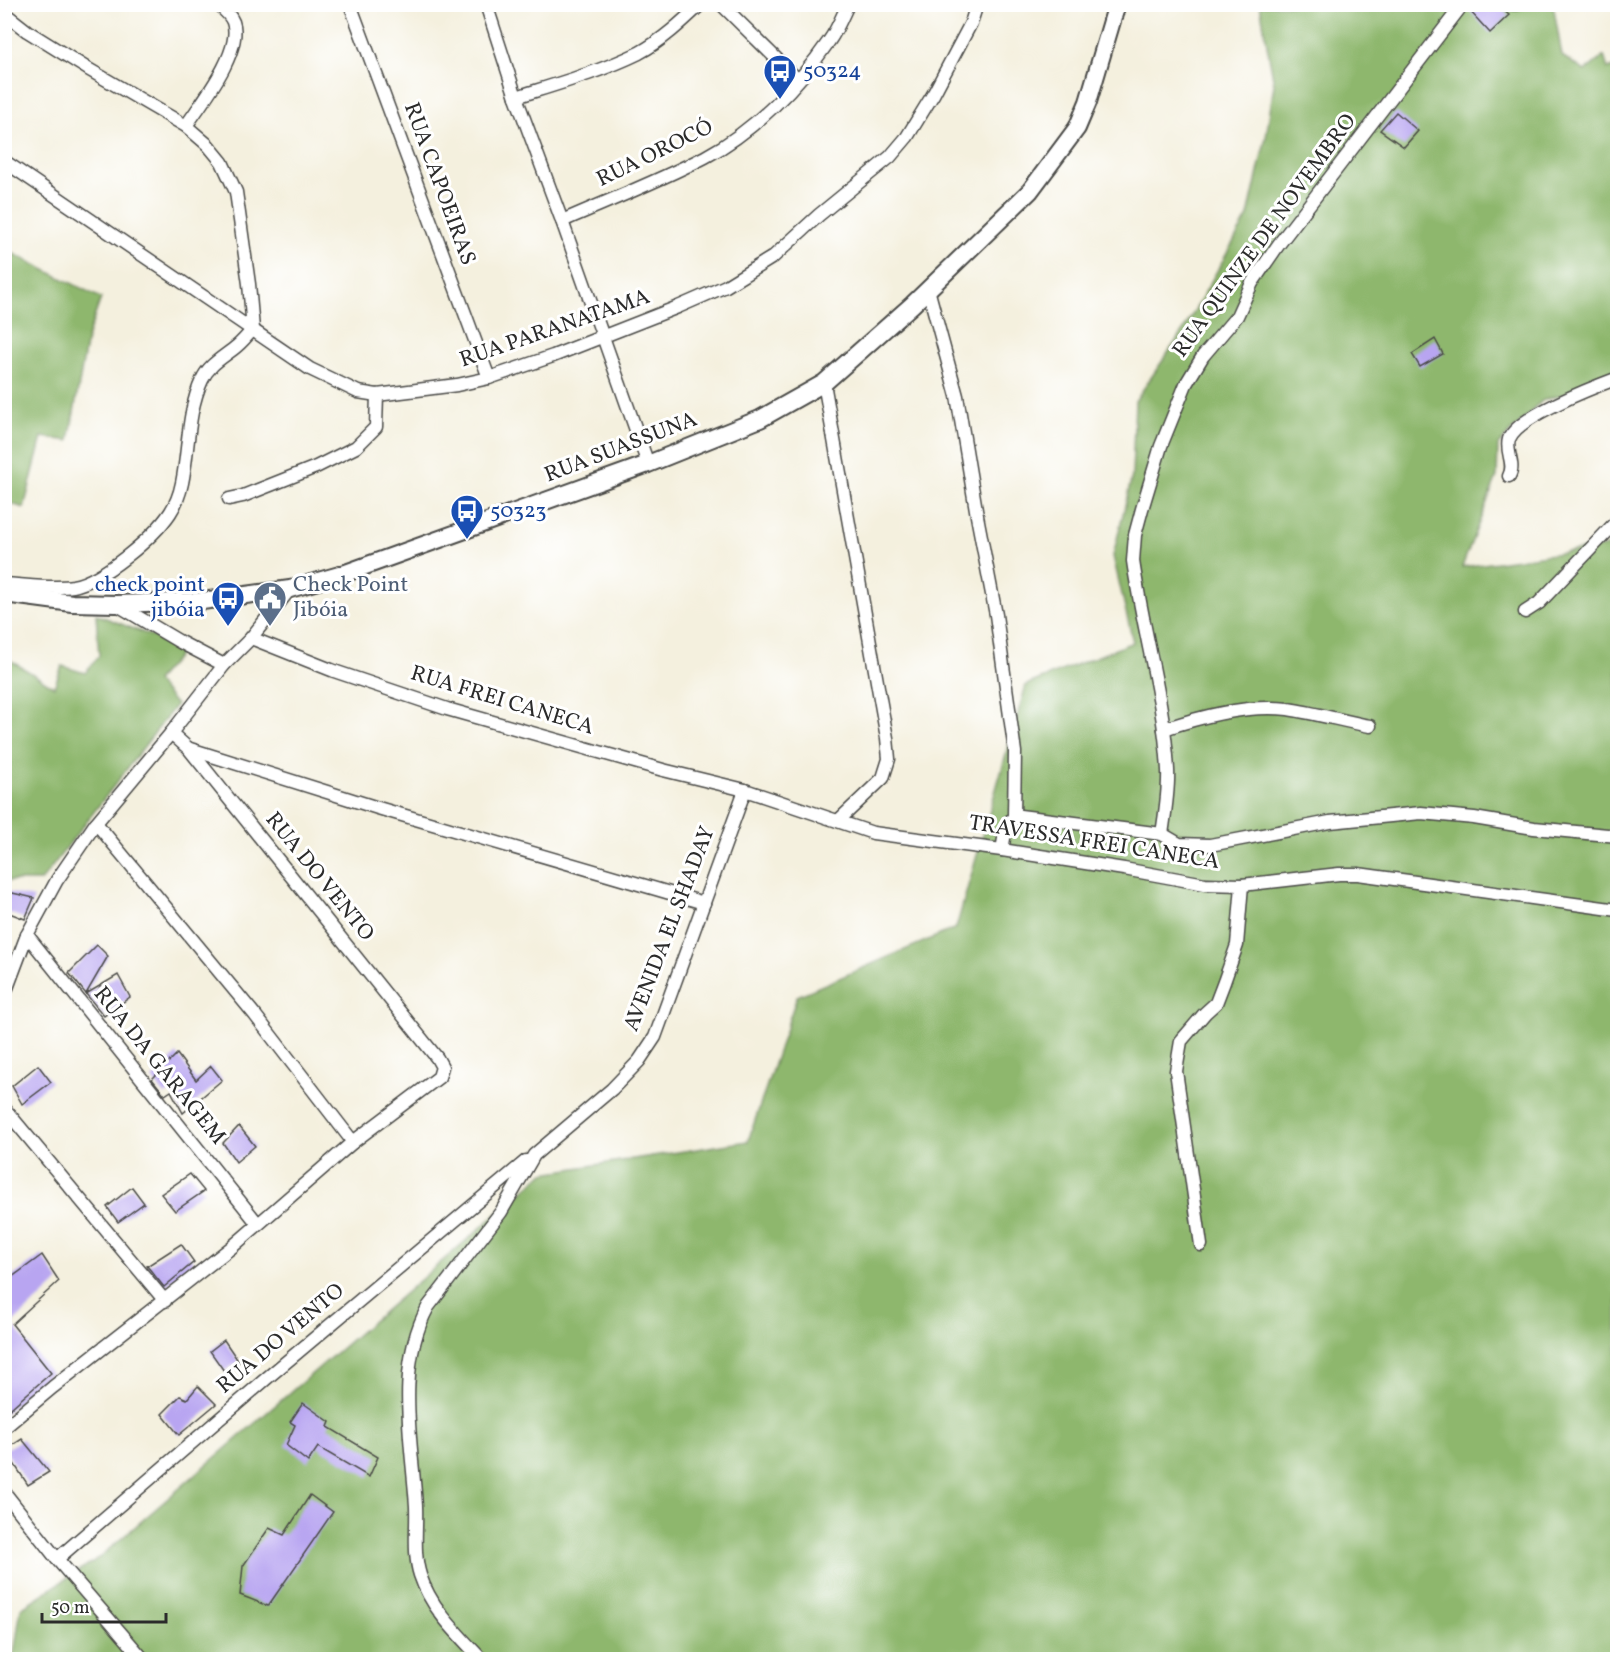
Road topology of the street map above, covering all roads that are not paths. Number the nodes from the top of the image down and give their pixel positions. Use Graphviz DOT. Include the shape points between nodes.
graph roads {
  1 [pos="217,4"];
  2 [pos="350,4"];
  3 [pos="486,4"];
  4 [pos="701,4"];
  5 [pos="721,4"];
  6 [pos="848,4"];
  7 [pos="977,4"];
  8 [pos="1117,4"];
  9 [pos="1463,4"];
  10 [pos="1512,4"];
  11 [pos="1518,4"];
  12 [pos="4,13"];
  13 [pos="798,80"];
  14 [pos="516,98"];
  15 [pos="186,126"];
  16 [pos="4,161"];
  17 [pos="562,221"];
  18 [pos="928,289"];
  19 [pos="253,329"];
  20 [pos="602,336"];
  21 [pos="489,378"];
  22 [pos="1617,378"];
  23 [pos="824,383"];
  24 [pos="377,395"];
  25 [pos="648,464"];
  26 [pos="1509,476"];
  27 [pos="229,499"];
  28 [pos="1617,520"];
  29 [pos="4,584"];
  30 [pos="290,589"];
  31 [pos="4,594"];
  32 [pos="116,604"];
  33 [pos="1525,612"];
  34 [pos="251,638"];
  35 [pos="224,665"];
  36 [pos="1370,726"];
  37 [pos="1164,729"];
  38 [pos="171,733"];
  39 [pos="189,749"];
  40 [pos="745,790"];
  41 [pos="1014,816"];
  42 [pos="839,820"];
  43 [pos="96,823"];
  44 [pos="1162,834"];
  45 [pos="1617,836"];
  46 [pos="1002,850"];
  47 [pos="1242,885"];
  48 [pos="704,903"];
  49 [pos="1617,910"];
  50 [pos="27,934"];
  51 [pos="4,996"];
  52 [pos="4,1108"];
  53 [pos="353,1142"];
  54 [pos="534,1155"];
  55 [pos="258,1224"];
  56 [pos="1201,1245"];
  57 [pos="165,1301"];
  58 [pos="4,1428"];
  59 [pos="4,1492"];
  60 [pos="57,1559"];
  61 [pos="144,1659"];
  62 [pos="482,1659"];
  1 -- 15 [label="street" via="233,22 232,50"];
  2 -- 21 [label="street, RUA CAPOEIRAS"];
  3 -- 14 [label="street"];
  4 -- 14 [label="street" via="672,32 639,52"];
  5 -- 13 [label="street"];
  6 -- 13 [label="street, RUA OROCÓ" via="830,40"];
  7 -- 20 [label="street, RUA PARANATAMA" via="934,93 890,158 755,270 678,308"];
  8 -- 18 [label="street, RUA SUASSUNA" via="1077,128 1030,191"];
  9 -- 37 [label="street, RUA QUINZE DE NOVEMBRO" via="1279,244 1252,283 1237,315 1186,384 1142,509 1133,561"];
  10 -- 11 [label="street"];
  12 -- 15 [label="street" via="27,31"];
  13 -- 17 [label="street, RUA OROCÓ" via="761,117 707,156"];
  14 -- 17 [label="street"];
  15 -- 19 [label="street" via="222,162 236,192"];
  16 -- 19 [label="street, RUA PARANATAMA"];
  17 -- 20 [label="street"];
  18 -- 23 [label="street, RUA SUASSUNA"];
  18 -- 41 [label="street" via="957,396 996,615 1015,752"];
  19 -- 24 [label="street, RUA PARANATAMA" via="310,369 358,392"];
  19 -- 29 [label="street" via="218,359 202,380 192,414 179,494 171,512 155,530 93,579 73,586"];
  20 -- 21 [label="street, RUA PARANATAMA"];
  20 -- 25 [label="street"];
  21 -- 24 [label="street, RUA PARANATAMA"];
  22 -- 26 [label="street" via="1577,394 1516,430 1509,440"];
  23 -- 25 [label="street, RUA SUASSUNA" via="760,419"];
  23 -- 42 [label="street" via="889,759 883,778"];
  24 -- 27 [label="street" via="376,427 356,447 316,467"];
  25 -- 30 [label="street, RUA SUASSUNA" via="343,574"];
  28 -- 33 [label="street" via="1539,603"];
  30 -- 32 [label="street, RUA SUASSUNA" via="202,601"];
  30 -- 34 [label="street"];
  31 -- 32 [label="street, RUA SUASSUNA"];
  32 -- 35 [label="street"];
  34 -- 35 [label="street"];
  34 -- 40 [label="street, RUA FREI CANECA" via="447,709"];
  35 -- 38 [label="street"];
  36 -- 37 [label="street" via="1288,709 1257,708 1190,720"];
  37 -- 44 [label="street, RUA QUINZE DE NOVEMBRO" via="1168,772"];
  38 -- 39 [label="street, RUA DO VENTO"];
  38 -- 43 [label="street"];
  39 -- 48 [label="street"];
  39 -- 53 [label="street, RUA DO VENTO" via="442,1067 439,1077"];
  40 -- 42 [label="street, TRAVESSA FREI CANECA"];
  40 -- 48 [label="street, AVENIDA EL SHADAY"];
  41 -- 44 [label="street"];
  41 -- 46 [label="street"];
  42 -- 46 [label="street, TRAVESSA FREI CANECA" via="873,832"];
  43 -- 50 [label="street" via="57,880"];
  43 -- 53 [label="street" via="255,1015"];
  44 -- 45 [label="street" via="1179,844 1210,846 1330,822 1420,813"];
  46 -- 47 [label="street, TRAVESSA FREI CANECA" via="1205,884"];
  47 -- 49 [label="street, TRAVESSA FREI CANECA" via="1358,874"];
  47 -- 56 [label="street" via="1237,945 1224,982 1216,1003 1181,1041 1176,1071"];
  48 -- 54 [label="street, AVENIDA EL SHADAY" via="655,1037 639,1061"];
  50 -- 51 [label="street"];
  50 -- 55 [label="street, RUA DA GARAGEM"];
  52 -- 57 [label="street"];
  53 -- 55 [label="street"];
  54 -- 60 [label="street, RUA DO VENTO"];
  54 -- 62 [label="street, AVENIDA EL SHADAY" via="501,1212 428,1307 419,1324 409,1387 408,1424 420,1575 442,1616"];
  55 -- 57 [label="street"];
  57 -- 58 [label="street"];
  59 -- 60 [label="street"];
  60 -- 61 [label="street"];
}
